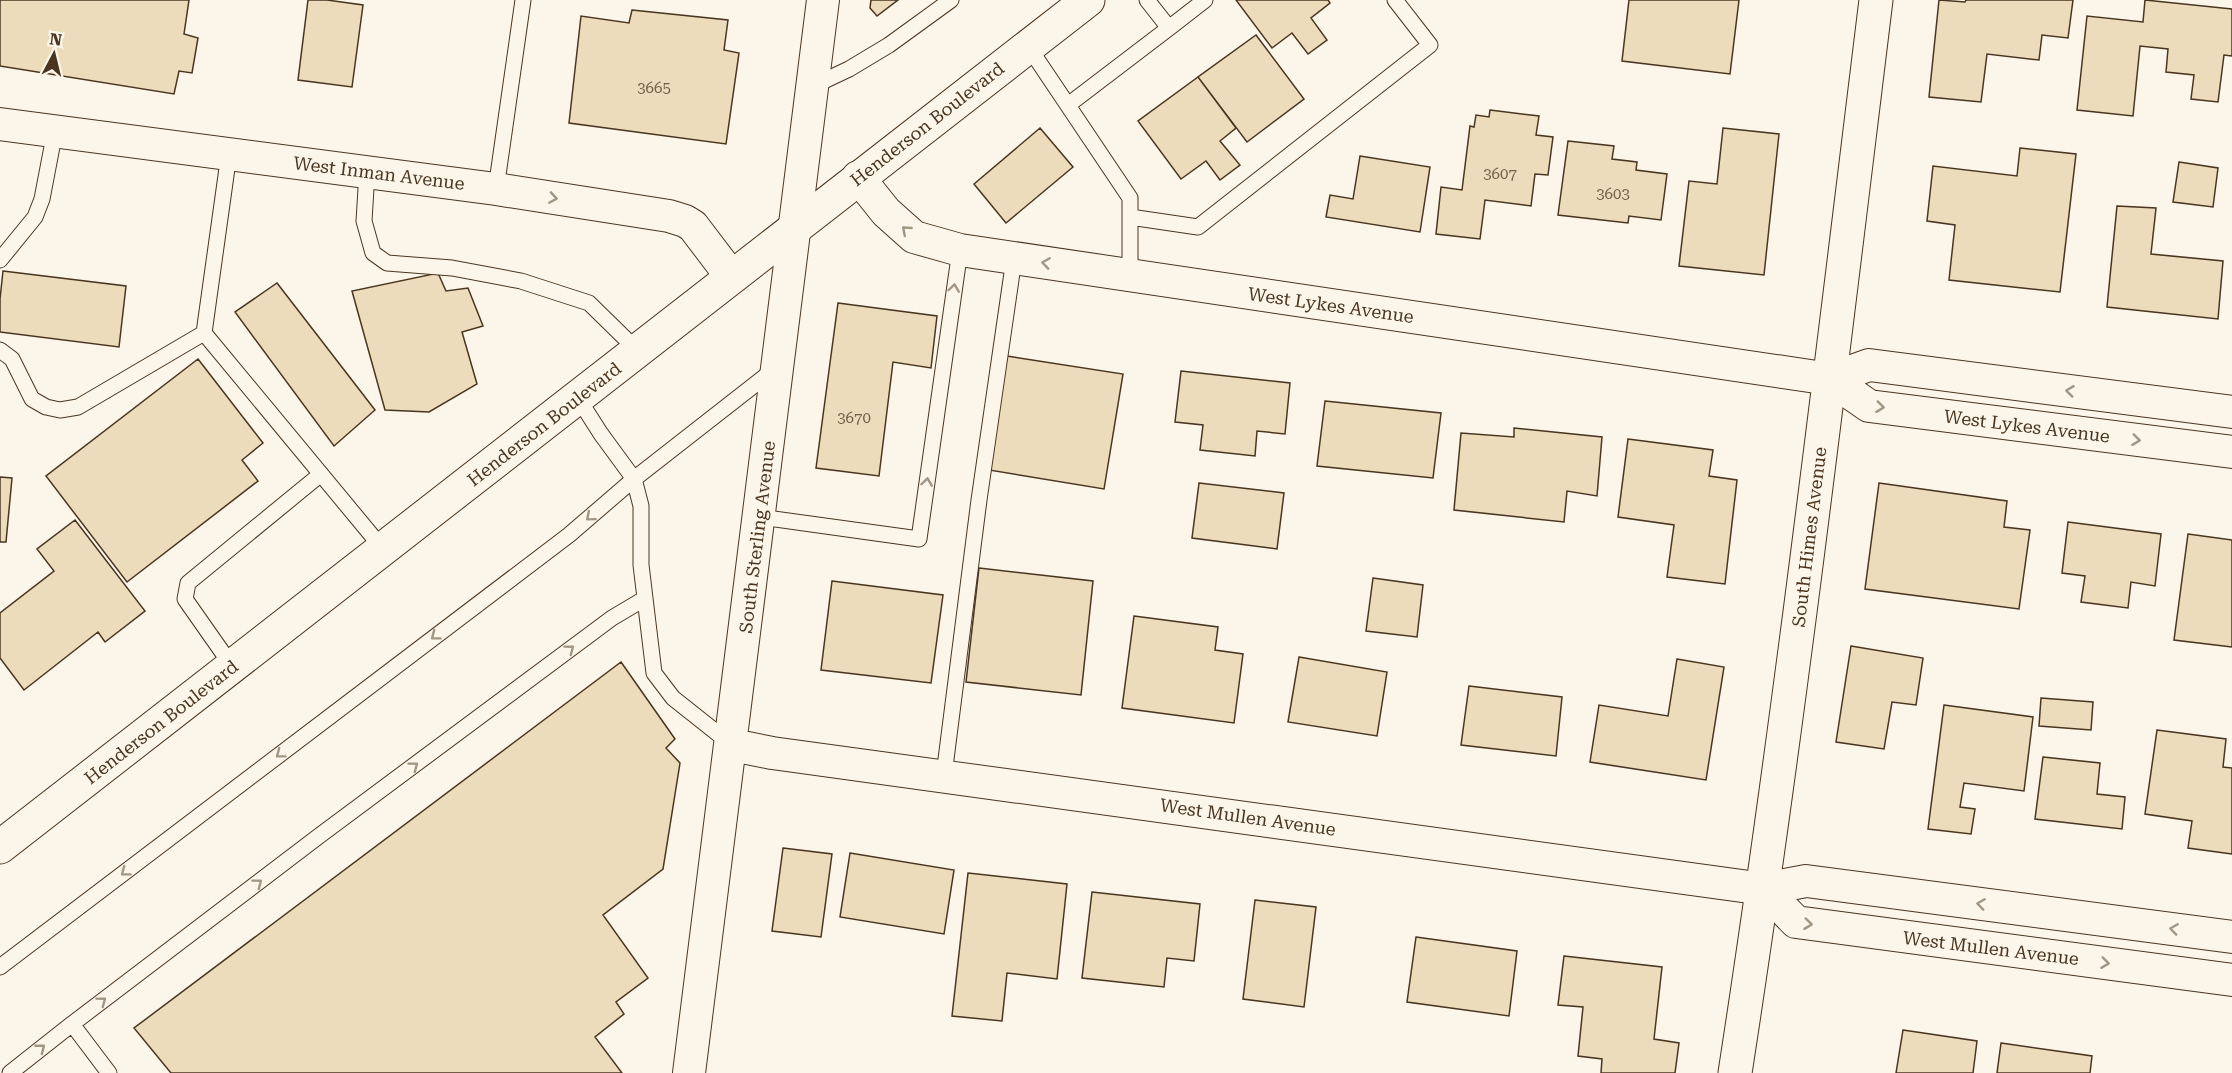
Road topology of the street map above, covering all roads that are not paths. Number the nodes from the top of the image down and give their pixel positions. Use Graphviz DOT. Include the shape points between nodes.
graph roads {
  1 [pos="523,0"];
  2 [pos="823,0"];
  3 [pos="951,0"];
  4 [pos="1147,0"];
  5 [pos="1205,0"];
  6 [pos="1395,0"];
  7 [pos="1876,0"];
  8 [pos="1076,4"];
  9 [pos="1169,28"];
  10 [pos="1029,46"];
  11 [pos="813,86"];
  12 [pos="1068,105"];
  13 [pos="0,124"];
  14 [pos="55,131"];
  15 [pos="229,154"];
  16 [pos="367,172"];
  17 [pos="858,177"];
  18 [pos="496,189"];
  19 [pos="1130,217"];
  20 [pos="795,227"];
  21 [pos="960,250"];
  22 [pos="1014,259"];
  23 [pos="0,260"];
  24 [pos="1117,273"];
  25 [pos="731,276"];
  26 [pos="204,333"];
  27 [pos="0,350"];
  28 [pos="638,351"];
  29 [pos="778,366"];
  30 [pos="1830,379"];
  31 [pos="578,398"];
  32 [pos="2232,412"];
  33 [pos="2232,452"];
  34 [pos="321,474"];
  35 [pos="634,479"];
  36 [pos="760,517"];
  37 [pos="383,549"];
  38 [pos="644,599"];
  39 [pos="232,666"];
  40 [pos="732,745"];
  41 [pos="944,775"];
  42 [pos="0,847"];
  43 [pos="1764,889"];
  44 [pos="2232,937"];
  45 [pos="0,966"];
  46 [pos="2232,980"];
  47 [pos="72,1024"];
  48 [pos="10,1073"];
  49 [pos="109,1073"];
  50 [pos="689,1073"];
  51 [pos="1735,1073"];
  1 -- 18 [label="lane"];
  2 -- 11 [label="street, South Sterling Avenue"];
  3 -- 11 [label="lane" via="889,45"];
  4 -- 9 [label="lane"];
  5 -- 9 [label="lane"];
  6 -- 19 [label="lane" via="1430,45 1198,227"];
  7 -- 30 [label="main road, South Himes Avenue"];
  8 -- 10 [label="main road, Henderson Boulevard"];
  9 -- 12 [label="lane"];
  10 -- 12 [label="lane"];
  10 -- 17 [label="main road, Henderson Boulevard"];
  11 -- 20 [label="street, South Sterling Avenue"];
  12 -- 19 [label="lane" via="1130,198"];
  13 -- 14 [label="street, West Inman Avenue"];
  14 -- 15 [label="street, West Inman Avenue"];
  14 -- 23 [label="lane" via="35,217"];
  15 -- 16 [label="street, West Inman Avenue"];
  15 -- 26 [label="lane"];
  16 -- 18 [label="street, West Inman Avenue"];
  16 -- 28 [label="lane" via="364,220 373,253 387,263 452,268 521,281 589,303"];
  17 -- 20 [label="main road, Henderson Boulevard"];
  21 -- 17 [label="street, West Lykes Avenue, one-way" via="914,237 886,212"];
  18 -- 25 [label="street, West Inman Avenue, one-way" via="685,221"];
  19 -- 24 [label="lane"];
  20 -- 25 [label="main road, Henderson Boulevard"];
  20 -- 29 [label="street, South Sterling Avenue"];
  21 -- 22 [label="street, West Lykes Avenue"];
  36 -- 21 [label="lane, one-way" via="919,539"];
  24 -- 22 [label="street, West Lykes Avenue, one-way"];
  22 -- 41 [label="lane"];
  24 -- 30 [label="street, West Lykes Avenue"];
  25 -- 28 [label="main road, Henderson Boulevard"];
  26 -- 27 [label="lane" via="78,407 60,410 32,399 12,359"];
  26 -- 34 [label="lane"];
  28 -- 31 [label="main road, Henderson Boulevard"];
  29 -- 35 [label="lane"];
  29 -- 36 [label="street, South Sterling Avenue"];
  32 -- 30 [label="street, West Lykes Avenue, one-way" via="1869,365"];
  30 -- 33 [label="street, West Lykes Avenue, one-way" via="1869,406"];
  30 -- 43 [label="main road, South Himes Avenue"];
  31 -- 35 [label="lane"];
  31 -- 37 [label="main road, Henderson Boulevard"];
  34 -- 37 [label="lane"];
  34 -- 39 [label="lane" via="188,583 185,598"];
  35 -- 38 [label="lane" via="641,506"];
  35 -- 45 [label="lane, one-way" via="569,535"];
  36 -- 40 [label="street, South Sterling Avenue"];
  37 -- 39 [label="main road, Henderson Boulevard"];
  38 -- 40 [label="lane" via="654,673 673,698"];
  47 -- 38 [label="lane, one-way" via="612,618"];
  39 -- 42 [label="main road, Henderson Boulevard"];
  40 -- 41 [label="street, West Mullen Avenue"];
  40 -- 50 [label="street, South Sterling Avenue"];
  41 -- 43 [label="street, West Mullen Avenue"];
  44 -- 43 [label="street, West Mullen Avenue, one-way" via="1806,881"];
  43 -- 46 [label="street, West Mullen Avenue, one-way" via="1796,922"];
  43 -- 51 [label="main road, South Himes Avenue"];
  48 -- 47 [label="lane, one-way"];
  47 -- 49 [label="lane"];
}
